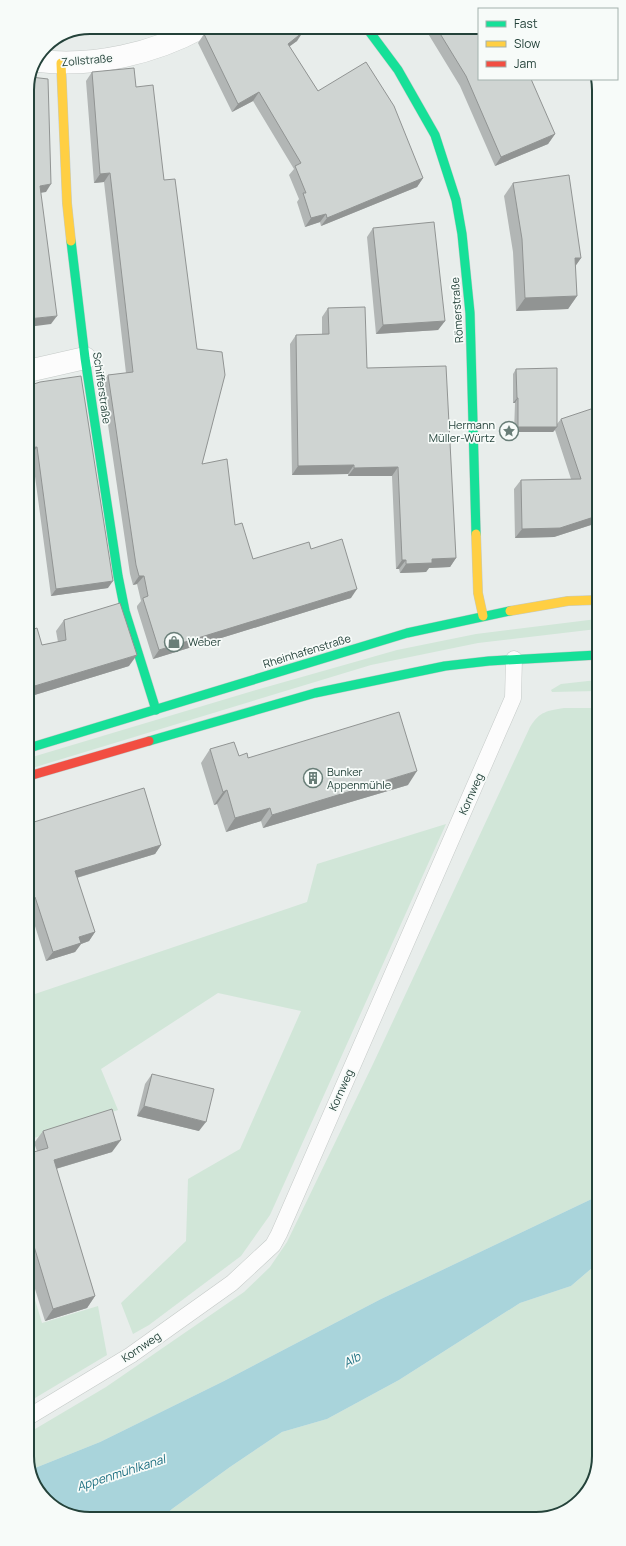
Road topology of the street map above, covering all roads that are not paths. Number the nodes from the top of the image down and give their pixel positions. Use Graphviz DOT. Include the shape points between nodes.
graph roads {
  1 [pos="186,34"];
  2 [pos="371,34"];
  3 [pos="42,61"];
  4 [pos="61,63"];
  5 [pos="85,358"];
  6 [pos="34,370"];
  7 [pos="592,600"];
  8 [pos="483,616"];
  9 [pos="592,655"];
  10 [pos="514,659"];
  11 [pos="156,710"];
  12 [pos="34,747"];
  13 [pos="34,775"];
  14 [pos="34,1414"];
  1 -- 4 [label="street, Zollstraße" via="158,46 112,59"];
  2 -- 8 [label="street, Römerstraße" via="398,70 435,135 456,200 470,313 478,593"];
  3 -- 4 [label="street, Zollstraße"];
  4 -- 5 [label="street, Schifferstraße" via="67,203"];
  5 -- 6 [label="street"];
  5 -- 11 [label="street, Schifferstraße" via="119,583 125,611"];
  7 -- 8 [label="street, Rheinhafenstraße" via="568,601"];
  8 -- 11 [label="street, Rheinhafenstraße" via="407,633"];
  9 -- 10 [label="street"];
  10 -- 13 [label="street" via="445,666 315,693"];
  10 -- 14 [label="lane, Kornweg" via="513,698 273,1245 214,1297 131,1355"];
  11 -- 12 [label="street, Rheinhafenstraße"];
}
